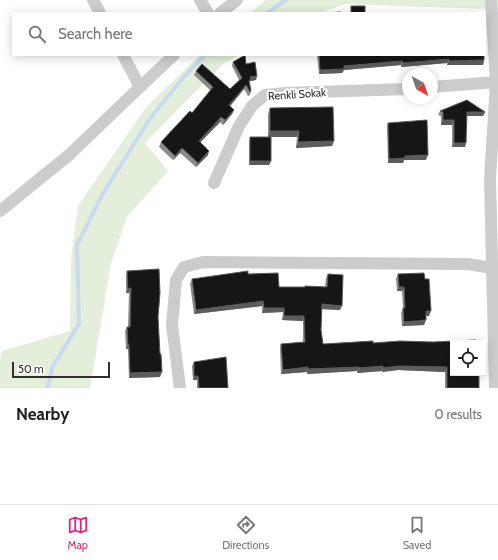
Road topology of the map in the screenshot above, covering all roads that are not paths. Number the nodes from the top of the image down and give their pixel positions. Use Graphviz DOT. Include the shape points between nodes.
graph roads {
  1 [pos="93,0"];
  2 [pos="200,0"];
  3 [pos="237,0"];
  4 [pos="491,0"];
  5 [pos="99,12"];
  6 [pos="207,12"];
  7 [pos="221,12"];
  8 [pos="123,56"];
  9 [pos="173,56"];
  10 [pos="496,82"];
  11 [pos="140,87"];
  12 [pos="438,87"];
  13 [pos="402,89"];
  14 [pos="494,179"];
  15 [pos="214,183"];
  16 [pos="0,211"];
  17 [pos="492,268"];
  18 [pos="180,388"];
  19 [pos="495,388"];
  1 -- 5 [label="street"];
  2 -- 6 [label="street"];
  3 -- 7 [label="street"];
  4 -- 10 [label="street"];
  8 -- 11 [label="street"];
  9 -- 11 [label="street"];
  10 -- 12 [label="street"];
  10 -- 14 [label="street"];
  11 -- 16 [label="street" via="69,155"];
  13 -- 15 [label="street, Renkli Sokak" via="265,95 252,106 240,126"];
  14 -- 17 [label="street"];
  17 -- 18 [label="street" via="468,264 203,262 184,267 176,280 172,325"];
  17 -- 19 [label="street"];
}
